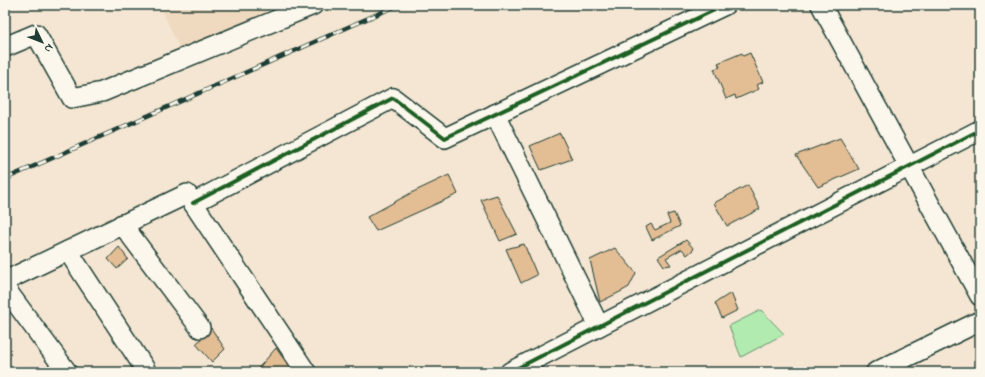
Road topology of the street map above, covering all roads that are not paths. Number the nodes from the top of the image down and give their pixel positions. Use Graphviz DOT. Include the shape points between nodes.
graph roads {
  1 [pos="312,5"];
  2 [pos="725,5"];
  3 [pos="821,5"];
  4 [pos="5,47"];
  5 [pos="495,114"];
  6 [pos="980,130"];
  7 [pos="909,166"];
  8 [pos="193,203"];
  9 [pos="122,224"];
  10 [pos="68,251"];
  11 [pos="5,267"];
  12 [pos="32,268"];
  13 [pos="5,281"];
  14 [pos="5,288"];
  15 [pos="980,296"];
  16 [pos="980,321"];
  17 [pos="599,326"];
  18 [pos="200,328"];
  19 [pos="67,372"];
  20 [pos="144,372"];
  21 [pos="306,372"];
  22 [pos="510,372"];
  23 [pos="876,372"];
  1 -- 4 [label="street" via="102,92 72,98 36,34"];
  2 -- 5 [label="street"];
  3 -- 7 [label="street"];
  5 -- 8 [label="street" via="445,138 393,98"];
  5 -- 17 [label="street"];
  6 -- 7 [label="street"];
  7 -- 15 [label="street"];
  7 -- 17 [label="street"];
  8 -- 9 [label="street" via="187,194"];
  8 -- 21 [label="street"];
  9 -- 10 [label="street"];
  9 -- 18 [label="street"];
  10 -- 12 [label="street"];
  10 -- 20 [label="street" via="145,369"];
  11 -- 12 [label="street"];
  12 -- 13 [label="street"];
  14 -- 19 [label="street"];
  16 -- 23 [label="street"];
  17 -- 22 [label="street"];
}
